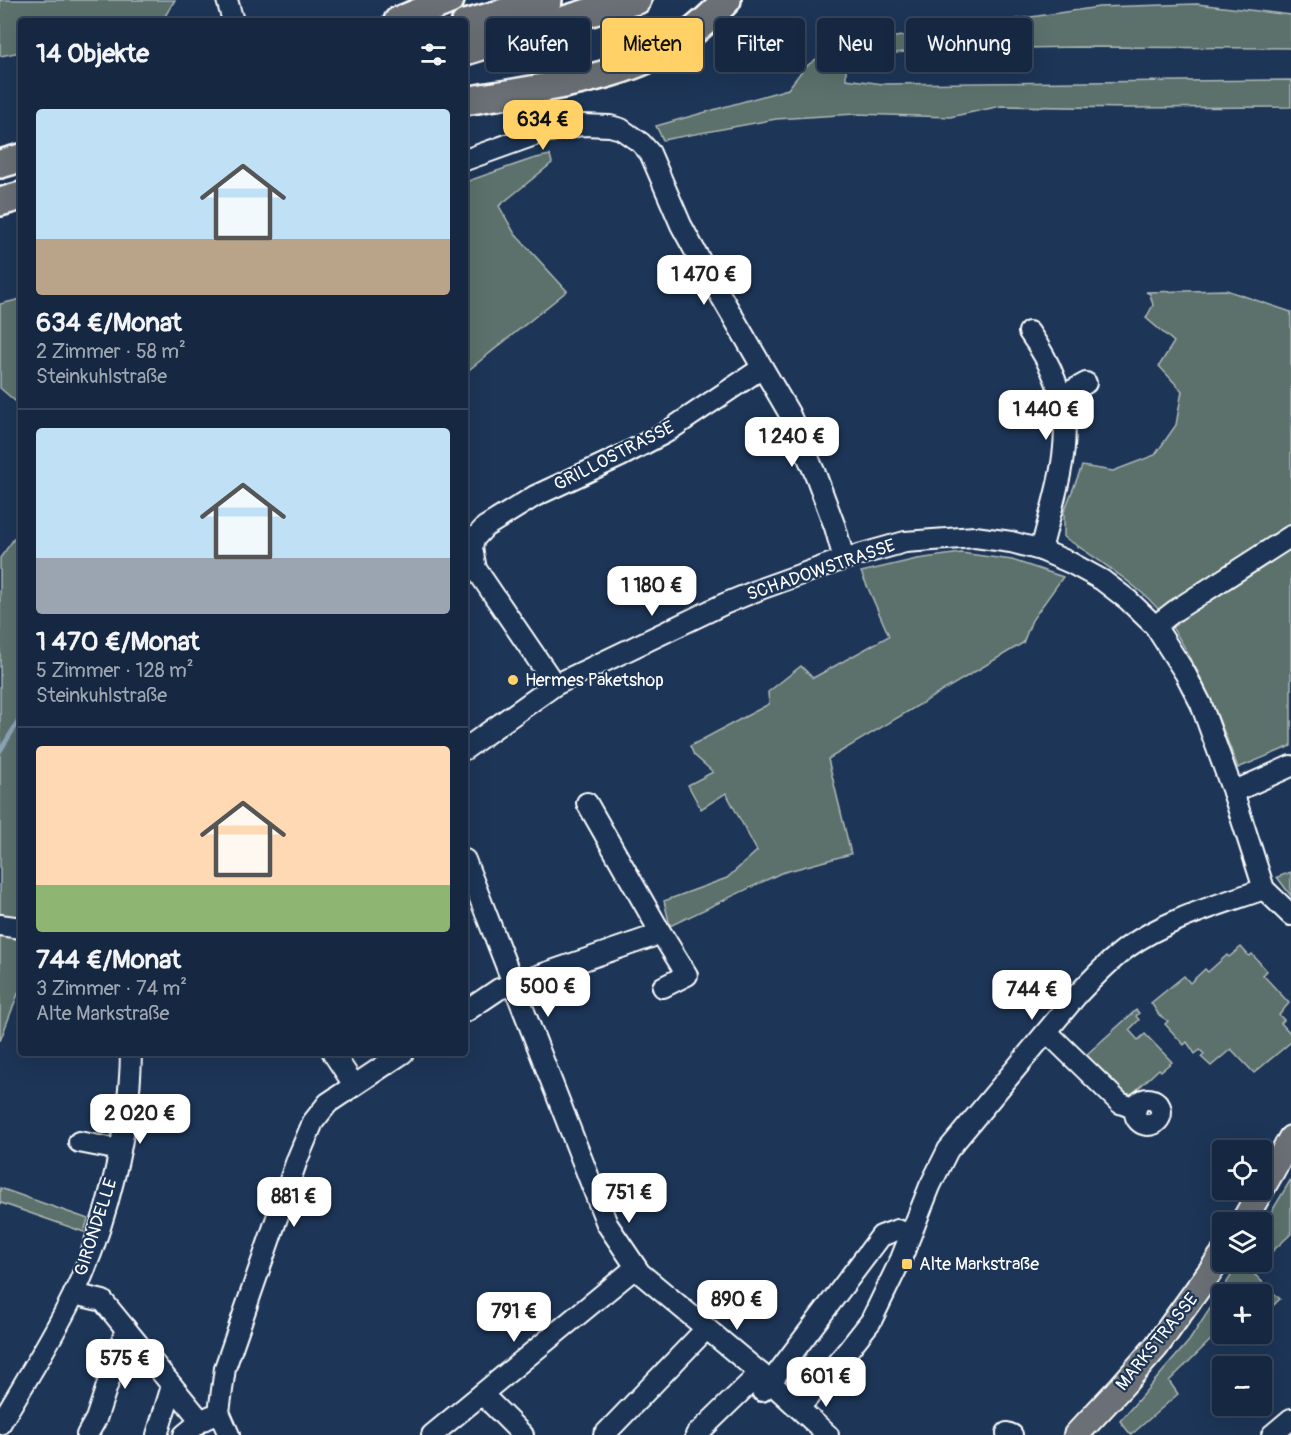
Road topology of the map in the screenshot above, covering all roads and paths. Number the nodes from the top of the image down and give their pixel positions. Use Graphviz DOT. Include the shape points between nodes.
graph roads {
  1 [pos="227,0"];
  2 [pos="450,0"];
  3 [pos="548,0"];
  4 [pos="637,0"];
  5 [pos="728,0"];
  6 [pos="232,18"];
  7 [pos="405,18"];
  8 [pos="468,23"];
  9 [pos="468,50"];
  10 [pos="468,100"];
  11 [pos="18,147"];
  12 [pos="0,153"];
  13 [pos="18,159"];
  14 [pos="468,159"];
  15 [pos="0,164"];
  16 [pos="18,197"];
  17 [pos="0,202"];
  18 [pos="18,211"];
  19 [pos="0,216"];
  20 [pos="1029,332"];
  21 [pos="762,368"];
  22 [pos="1086,382"];
  23 [pos="1062,396"];
  24 [pos="1291,536"];
  25 [pos="468,549"];
  26 [pos="1041,550"];
  27 [pos="844,559"];
  28 [pos="1155,626"];
  29 [pos="555,685"];
  30 [pos="468,747"];
  31 [pos="1291,766"];
  32 [pos="1233,792"];
  33 [pos="587,803"];
  34 [pos="468,869"];
  35 [pos="1264,889"];
  36 [pos="1291,915"];
  37 [pos="0,925"];
  38 [pos="18,928"];
  39 [pos="658,928"];
  40 [pos="514,984"];
  41 [pos="663,987"];
  42 [pos="468,1010"];
  43 [pos="1047,1032"];
  44 [pos="131,1056"];
  45 [pos="335,1056"];
  46 [pos="398,1056"];
  47 [pos="354,1085"];
  48 [pos="1136,1109"];
  49 [pos="1289,1140"];
  50 [pos="79,1142"];
  51 [pos="120,1150"];
  52 [pos="1249,1212"];
  53 [pos="910,1234"];
  54 [pos="635,1268"];
  55 [pos="1212,1269"];
  56 [pos="74,1294"];
  57 [pos="126,1329"];
  58 [pos="706,1329"];
  59 [pos="764,1382"];
  60 [pos="172,1386"];
  61 [pos="482,1394"];
  62 [pos="798,1408"];
  63 [pos="219,1412"];
  64 [pos="1291,1419"];
  65 [pos="201,1421"];
  66 [pos="0,1424"];
  67 [pos="1076,1431"];
  68 [pos="87,1435"];
  69 [pos="157,1435"];
  70 [pos="184,1435"];
  71 [pos="229,1435"];
  72 [pos="432,1435"];
  73 [pos="523,1435"];
  74 [pos="604,1435"];
  75 [pos="696,1435"];
  76 [pos="828,1435"];
  77 [pos="1272,1435"];
  1 -- 6 [label="street"];
  2 -- 7 [label="highway"];
  3 -- 8 [label="highway"];
  4 -- 9 [label="highway"];
  5 -- 10 [label="highway" via="705,22 653,57 590,77"];
  11 -- 12 [label="highway"];
  13 -- 15 [label="highway"];
  14 -- 21 [label="street" via="540,132 582,124 627,132 650,153 681,225"];
  16 -- 17 [label="highway"];
  18 -- 19 [label="highway"];
  20 -- 23 [label="street"];
  21 -- 25 [label="street, GRILLOSTRASSE" via="665,433 503,515 478,532"];
  21 -- 27 [label="street" via="800,437"];
  22 -- 23 [label="street"];
  23 -- 26 [label="street" via="1063,452"];
  24 -- 28 [label="street"];
  25 -- 29 [label="street, GRILLOSTRASSE" via="476,569"];
  26 -- 27 [label="street, SCHADOWSTRASSE" via="975,537 942,538 905,542"];
  26 -- 28 [label="street, SCHADOWSTRASSE" via="1102,580"];
  27 -- 29 [label="street, SCHADOWSTRASSE" via="724,604"];
  28 -- 32 [label="street, SCHADOWSTRASSE" via="1201,704"];
  29 -- 30 [label="street, SCHADOWSTRASSE"];
  31 -- 32 [label="street"];
  32 -- 35 [label="street, SCHADOWSTRASSE"];
  33 -- 39 [label="street"];
  34 -- 40 [label="street"];
  35 -- 36 [label="street, SCHADOWSTRASSE"];
  35 -- 43 [label="street" via="1160,929 1128,947 1099,972"];
  37 -- 38 [label="street"];
  39 -- 40 [label="street" via="651,937"];
  39 -- 41 [label="street" via="687,975"];
  40 -- 42 [label="street" via="499,989"];
  40 -- 54 [label="street" via="607,1224"];
  43 -- 48 [label="street" via="1120,1103"];
  43 -- 53 [label="street" via="948,1150"];
  44 -- 51 [label="street, GIRONDELLE"];
  45 -- 47 [label="street"];
  46 -- 47 [label="street"];
  47 -- 63 [label="street" via="328,1103 313,1122 239,1324 225,1368"];
  49 -- 52 [label="main road"];
  50 -- 51 [label="street"];
  51 -- 56 [label="street, GIRONDELLE" via="99,1230"];
  53 -- 59 [label="street" via="897,1230 881,1236"];
  53 -- 62 [label="street" via="871,1321"];
  54 -- 58 [label="street"];
  54 -- 61 [label="street"];
  55 -- 67 [label="main road, MARKSTRASSE" via="1156,1347"];
  56 -- 57 [label="street, GIRONDELLE" via="103,1301"];
  56 -- 66 [label="street, GIRONDELLE"];
  57 -- 60 [label="street, GIRONDELLE"];
  57 -- 68 [label="street"];
  58 -- 59 [label="street"];
  58 -- 74 [label="street"];
  59 -- 62 [label="street"];
  59 -- 75 [label="street"];
  60 -- 65 [label="street, GIRONDELLE"];
  60 -- 69 [label="street"];
  61 -- 72 [label="street"];
  61 -- 73 [label="street"];
  62 -- 76 [label="street"];
  63 -- 65 [label="street"];
  63 -- 71 [label="street"];
  64 -- 77 [label="street"];
  65 -- 70 [label="street"];
}
